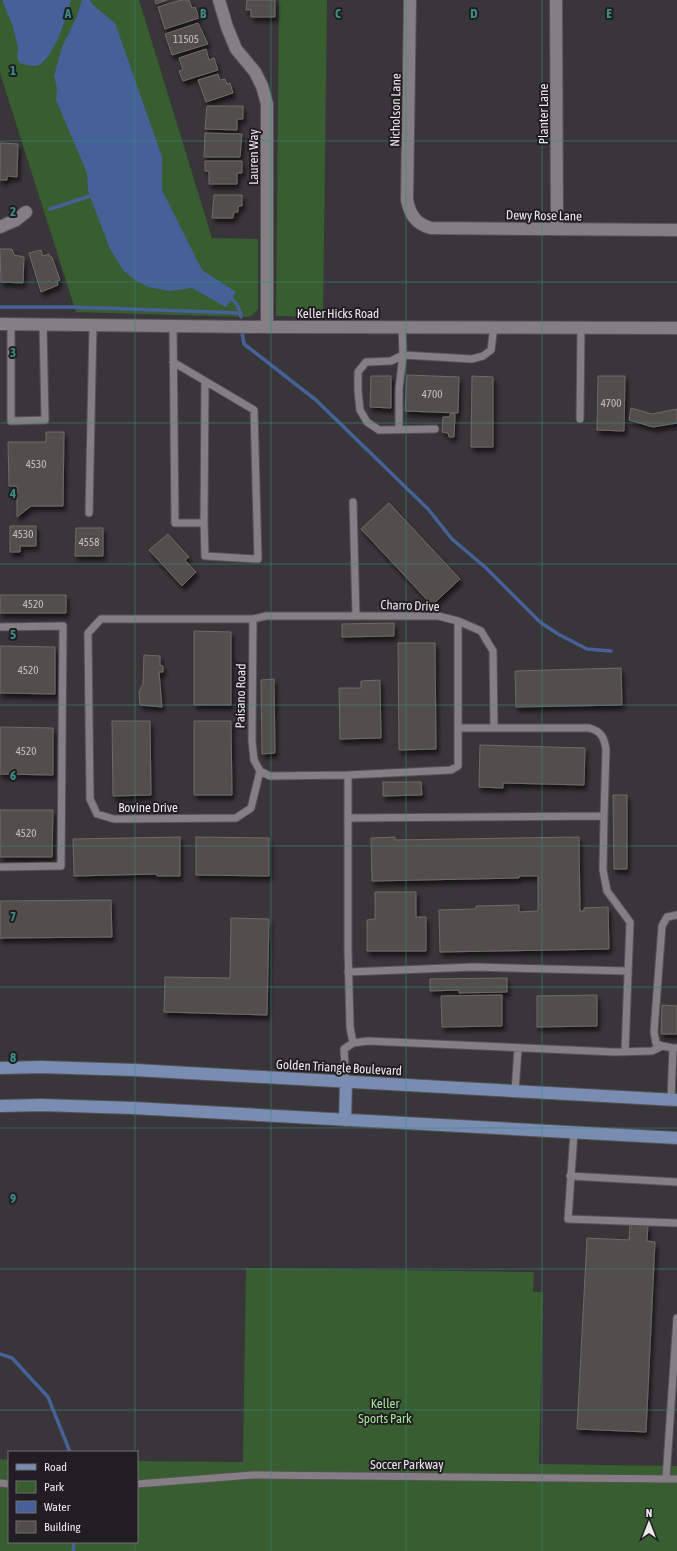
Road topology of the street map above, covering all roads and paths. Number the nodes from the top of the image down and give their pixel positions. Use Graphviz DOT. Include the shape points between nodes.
graph roads {
  1 [pos="219,0"];
  2 [pos="410,0"];
  3 [pos="556,0"];
  4 [pos="26,212"];
  5 [pos="414,219"];
  6 [pos="0,227"];
  7 [pos="557,229"];
  8 [pos="677,230"];
  9 [pos="5,324"];
  10 [pos="43,324"];
  11 [pos="93,325"];
  12 [pos="173,326"];
  13 [pos="494,326"];
  14 [pos="267,327"];
  15 [pos="402,327"];
  16 [pos="582,327"];
  17 [pos="677,328"];
  18 [pos="403,355"];
  19 [pos="173,362"];
  20 [pos="205,381"];
  21 [pos="580,419"];
  22 [pos="398,429"];
  23 [pos="435,429"];
  24 [pos="353,502"];
  25 [pos="89,513"];
  26 [pos="204,523"];
  27 [pos="356,616"];
  28 [pos="253,619"];
  29 [pos="458,621"];
  30 [pos="0,627"];
  31 [pos="459,728"];
  32 [pos="494,728"];
  33 [pos="260,771"];
  34 [pos="348,775"];
  35 [pos="604,816"];
  36 [pos="348,818"];
  37 [pos="0,867"];
  38 [pos="677,914"];
  39 [pos="628,971"];
  40 [pos="348,972"];
  41 [pos="353,1043"];
  42 [pos="662,1046"];
  43 [pos="675,1048"];
  44 [pos="518,1049"];
  45 [pos="625,1052"];
  46 [pos="0,1068"];
  47 [pos="346,1082"];
  48 [pos="515,1091"];
  49 [pos="674,1100"];
  50 [pos="0,1106"];
  51 [pos="345,1120"];
  52 [pos="574,1132"];
  53 [pos="677,1138"];
  54 [pos="570,1176"];
  55 [pos="677,1182"];
  56 [pos="677,1223"];
  57 [pos="677,1318"];
  58 [pos="666,1479"];
  59 [pos="677,1479"];
  60 [pos="138,1484"];
  1 -- 14 [label="street, Lauren Way" via="236,49 262,86 267,104"];
  2 -- 5 [label="street, Nicholson Lane" via="407,200"];
  3 -- 7 [label="street, Planter Lane"];
  4 -- 6 [label="street"];
  5 -- 7 [label="street, Dewy Rose Lane" via="431,228"];
  7 -- 8 [label="street, Dewy Rose Lane"];
  9 -- 10 [label="street, Keller Hicks Road"];
  9 -- 10 [label="lane" via="11,421 45,420"];
  10 -- 11 [label="street, Keller Hicks Road"];
  11 -- 12 [label="street, Keller Hicks Road"];
  11 -- 25 [label="lane"];
  12 -- 14 [label="street, Keller Hicks Road"];
  12 -- 19 [label="lane"];
  13 -- 15 [label="street, Keller Hicks Road"];
  13 -- 16 [label="street, Keller Hicks Road"];
  13 -- 18 [label="lane" via="491,350 483,356 472,359"];
  14 -- 15 [label="street, Keller Hicks Road"];
  15 -- 18 [label="lane"];
  16 -- 17 [label="street, Keller Hicks Road"];
  16 -- 21 [label="lane"];
  18 -- 22 [label="lane" via="398,389"];
  18 -- 22 [label="lane" via="391,361 366,362 358,372 360,410 366,422 379,430"];
  19 -- 20 [label="lane"];
  19 -- 26 [label="lane" via="175,523"];
  20 -- 26 [label="lane"];
  20 -- 26 [label="lane" via="254,410 258,559 205,556"];
  22 -- 23 [label="lane"];
  24 -- 27 [label="lane"];
  27 -- 28 [label="lane, Charro Drive" via="266,616"];
  27 -- 29 [label="lane, Charro Drive" via="438,616"];
  28 -- 33 [label="lane, Paisano Road" via="252,741 254,760"];
  28 -- 33 [label="lane, Bovine Drive" via="101,620 88,633 90,799 97,814 114,819 236,818 251,808"];
  29 -- 31 [label="lane"];
  29 -- 32 [label="lane, Charro Drive" via="481,631 493,651"];
  30 -- 37 [label="lane" via="63,626 61,866"];
  31 -- 32 [label="lane"];
  31 -- 34 [label="lane" via="458,766 451,770"];
  32 -- 35 [label="lane" via="589,728 600,733 606,749"];
  33 -- 34 [label="lane" via="270,776"];
  34 -- 36 [label="lane"];
  35 -- 36 [label="lane"];
  35 -- 39 [label="lane" via="603,870 607,891 630,922"];
  36 -- 40 [label="lane"];
  38 -- 42 [label="lane" via="667,917 662,926 654,1032 656,1043"];
  39 -- 40 [label="lane" via="474,967"];
  39 -- 45 [label="lane"];
  40 -- 41 [label="lane"];
  41 -- 44 [label="lane" via="368,1041"];
  41 -- 47 [label="lane" via="344,1049"];
  42 -- 43 [label="lane"];
  42 -- 45 [label="lane" via="652,1051"];
  43 -- 49 [label="lane"];
  44 -- 45 [label="lane"];
  44 -- 48 [label="lane"];
  46 -- 47 [label="main road, Golden Triangle Boulevard" via="134,1070"];
  47 -- 48 [label="main road, Golden Triangle Boulevard"];
  47 -- 51 [label="main road"];
  48 -- 49 [label="main road, Golden Triangle Boulevard"];
  50 -- 51 [label="main road" via="133,1108"];
  51 -- 52 [label="main road"];
  52 -- 53 [label="main road"];
  52 -- 54 [label="lane"];
  54 -- 55 [label="lane"];
  54 -- 56 [label="lane" via="568,1219"];
  57 -- 58 [label="lane"];
  58 -- 59 [label="lane, Soccer Parkway"];
  58 -- 60 [label="lane, Soccer Parkway" via="252,1474"];
}
